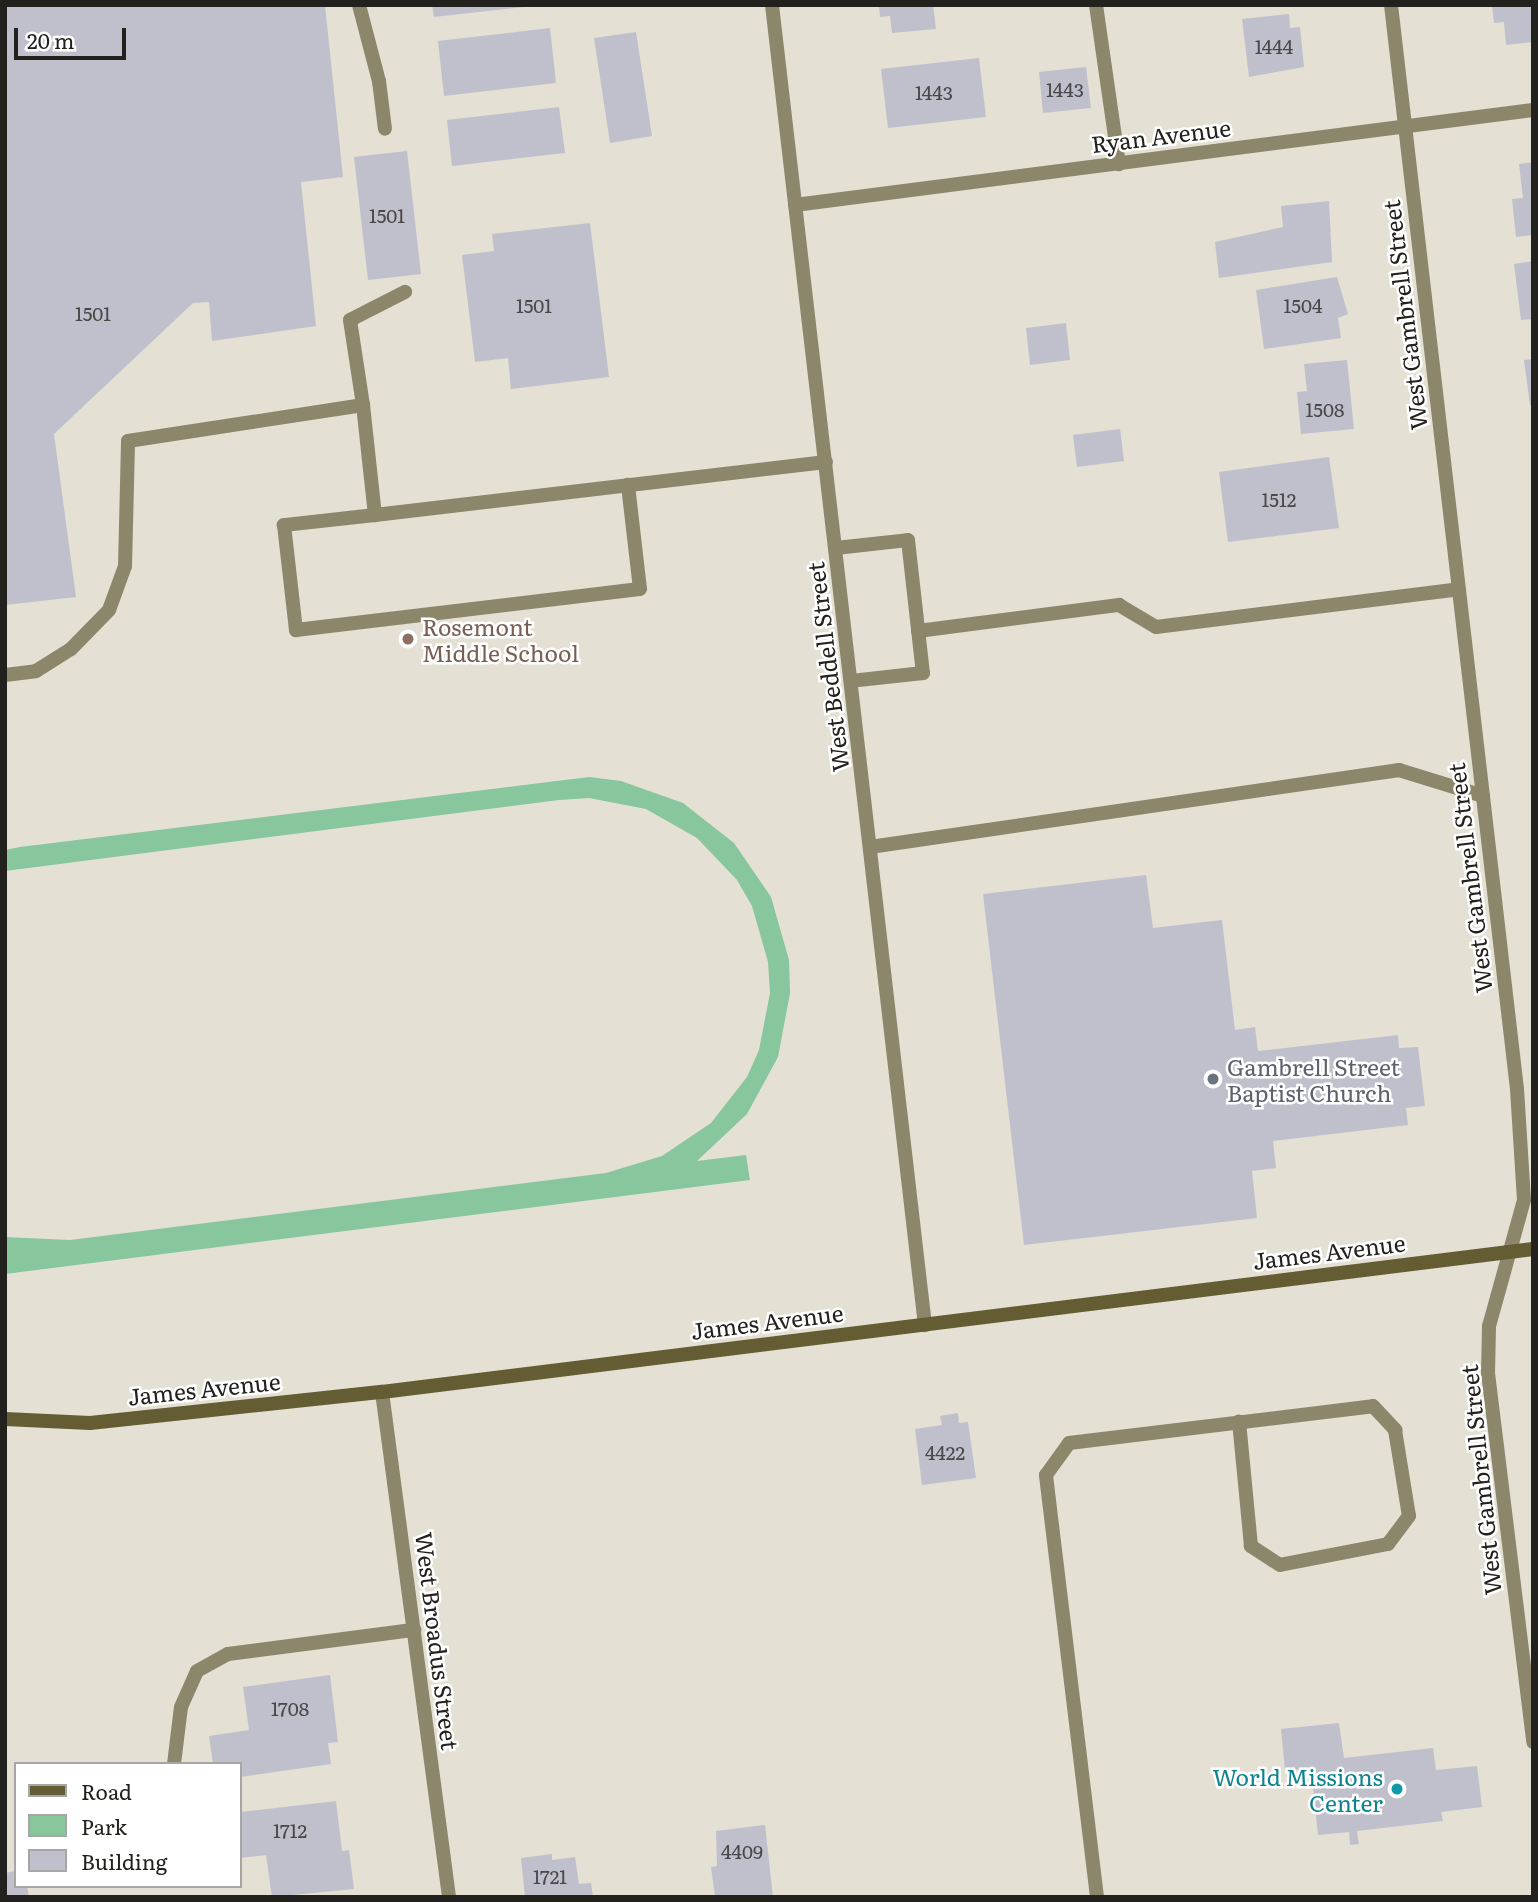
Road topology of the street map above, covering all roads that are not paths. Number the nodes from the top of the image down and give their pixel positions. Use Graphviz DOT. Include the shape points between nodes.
graph roads {
  1 [pos="359,5"];
  2 [pos="772,5"];
  3 [pos="1096,5"];
  4 [pos="1391,5"];
  5 [pos="1533,110"];
  6 [pos="1405,126"];
  7 [pos="385,129"];
  8 [pos="1119,164"];
  9 [pos="796,205"];
  10 [pos="405,292"];
  11 [pos="363,405"];
  12 [pos="826,462"];
  13 [pos="628,485"];
  14 [pos="375,515"];
  15 [pos="836,548"];
  16 [pos="1459,589"];
  17 [pos="918,631"];
  18 [pos="5,675"];
  19 [pos="851,681"];
  20 [pos="1483,796"];
  21 [pos="870,847"];
  22 [pos="1533,1249"];
  23 [pos="1511,1252"];
  24 [pos="925,1325"];
  25 [pos="382,1392"];
  26 [pos="5,1419"];
  27 [pos="1239,1422"];
  28 [pos="414,1630"];
  29 [pos="1533,1742"];
  30 [pos="174,1762"];
  31 [pos="449,1897"];
  32 [pos="1097,1897"];
  1 -- 7 [label="street" via="379,81"];
  2 -- 9 [label="street, West Beddell Street"];
  3 -- 8 [label="street"];
  4 -- 6 [label="street, West Gambrell Street"];
  5 -- 6 [label="street, Ryan Avenue"];
  6 -- 8 [label="street, Ryan Avenue"];
  6 -- 16 [label="street, West Gambrell Street"];
  8 -- 9 [label="street, Ryan Avenue"];
  9 -- 12 [label="street, West Beddell Street"];
  10 -- 11 [label="street" via="350,320"];
  11 -- 14 [label="street"];
  11 -- 18 [label="street" via="128,441 125,566 109,610 71,649 36,671"];
  12 -- 13 [label="street"];
  12 -- 15 [label="street, West Beddell Street"];
  13 -- 14 [label="street"];
  13 -- 14 [label="street" via="640,589 296,630 284,525"];
  15 -- 17 [label="street" via="908,540"];
  15 -- 19 [label="street, West Beddell Street"];
  16 -- 17 [label="street" via="1156,627 1119,605"];
  16 -- 20 [label="street, West Gambrell Street"];
  17 -- 19 [label="street" via="923,673"];
  19 -- 21 [label="street, West Beddell Street"];
  20 -- 21 [label="street" via="1399,770"];
  20 -- 23 [label="street, West Gambrell Street" via="1517,1089 1524,1200"];
  21 -- 24 [label="street, West Beddell Street"];
  22 -- 23 [label="main road, James Avenue"];
  23 -- 24 [label="main road, James Avenue"];
  23 -- 29 [label="street, West Gambrell Street" via="1489,1326 1488,1373"];
  24 -- 25 [label="main road, James Avenue"];
  25 -- 26 [label="main road, James Avenue" via="90,1423"];
  25 -- 28 [label="street, West Broadus Street"];
  27 -- 27 [label="street" via="1373,1406 1395,1430 1409,1516 1388,1544 1280,1565 1251,1546"];
  27 -- 32 [label="street" via="1069,1443 1046,1475"];
  28 -- 30 [label="street" via="228,1654 197,1671 181,1707"];
  28 -- 31 [label="street, West Broadus Street"];
}
